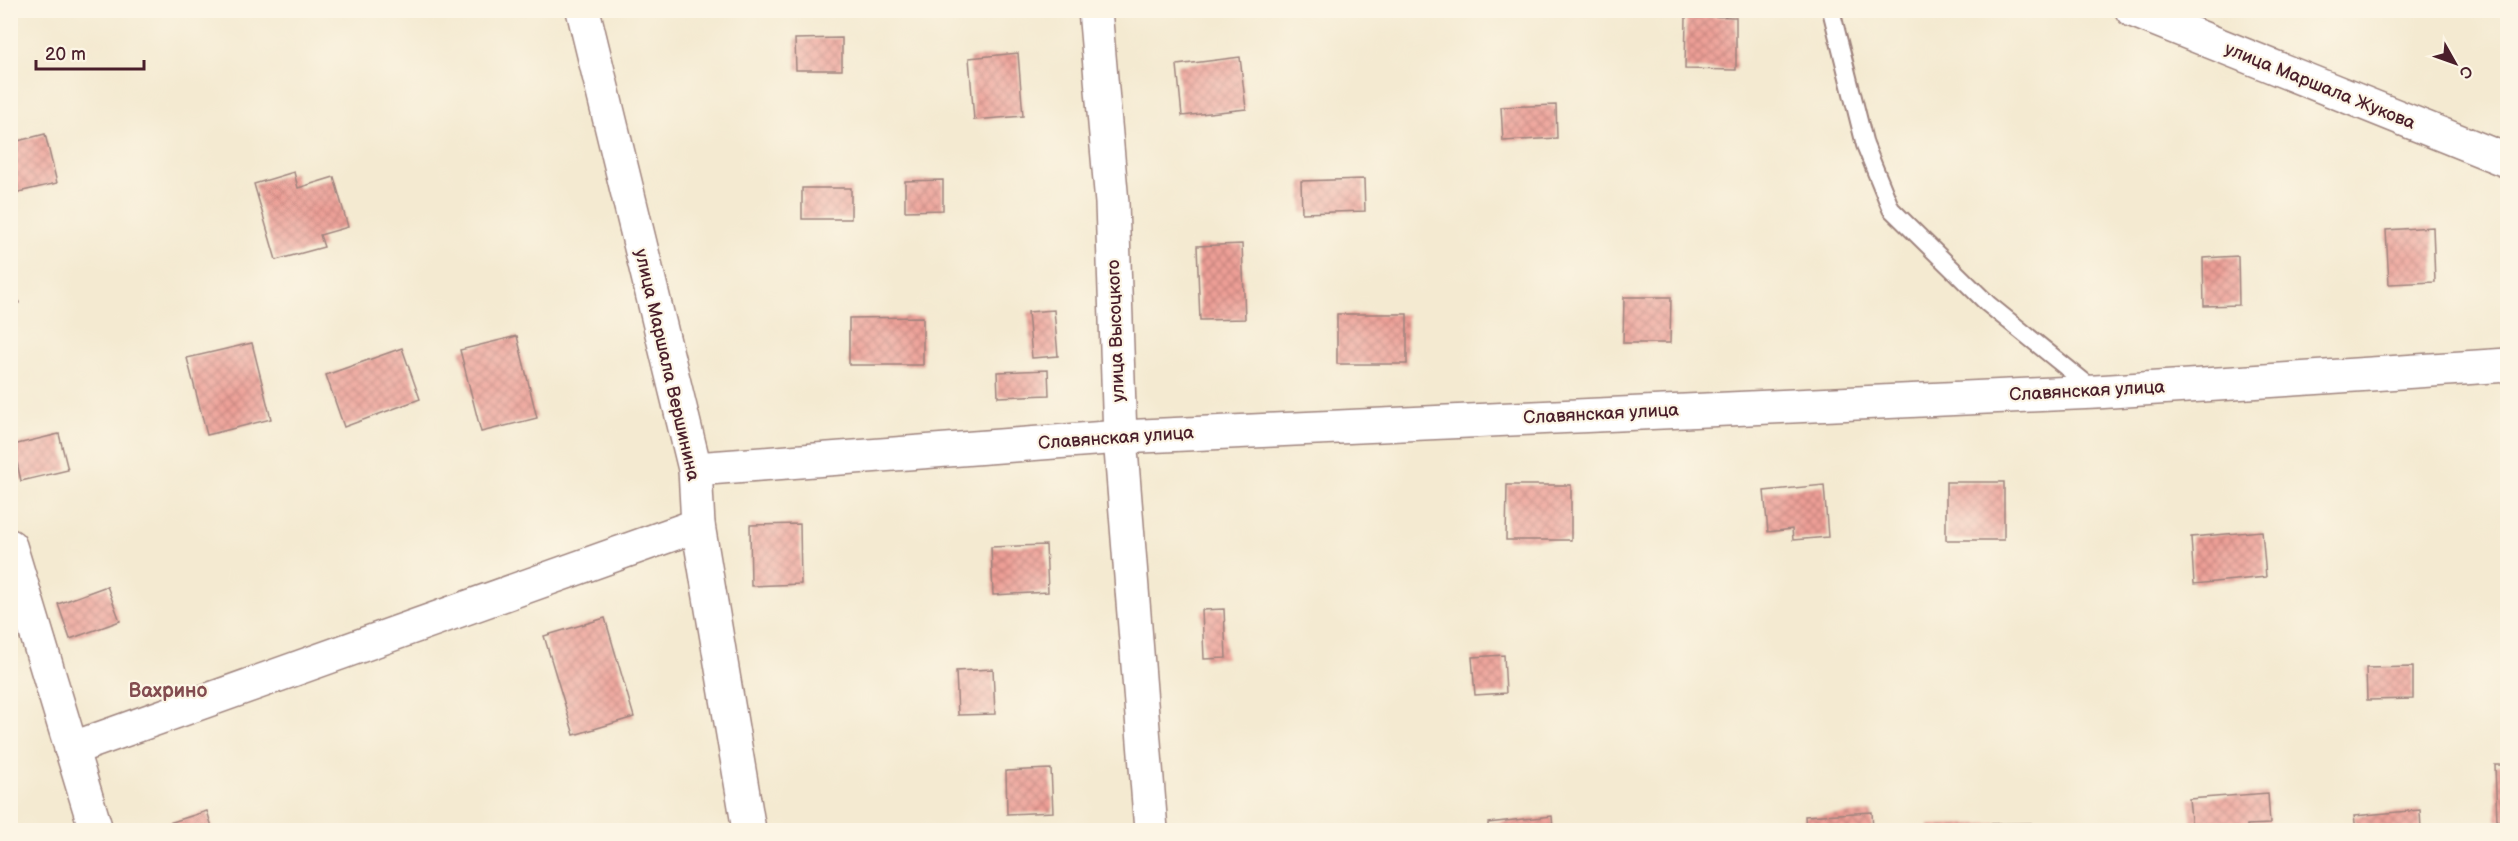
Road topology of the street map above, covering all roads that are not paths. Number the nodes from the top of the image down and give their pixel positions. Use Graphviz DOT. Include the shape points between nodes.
graph roads {
  1 [pos="583,10"];
  2 [pos="1095,10"];
  3 [pos="1831,10"];
  4 [pos="2132,10"];
  5 [pos="2508,161"];
  6 [pos="2508,365"];
  7 [pos="2096,392"];
  8 [pos="1120,437"];
  9 [pos="695,469"];
  10 [pos="698,525"];
  11 [pos="10,546"];
  12 [pos="72,749"];
  13 [pos="96,831"];
  14 [pos="749,831"];
  15 [pos="1152,831"];
  1 -- 9 [label="street, улица Маршала Вершинина"];
  2 -- 8 [label="street, улица Высоцкого" via="1112,203"];
  3 -- 7 [label="lane" via="1865,145 1891,209 1988,304"];
  4 -- 5 [label="street, улица Маршала Жукова"];
  6 -- 7 [label="street, Славянская улица"];
  7 -- 8 [label="street, Славянская улица"];
  8 -- 9 [label="street, Славянская улица"];
  8 -- 15 [label="street, улица Высоцкого"];
  9 -- 10 [label="street, улица Маршала Вершинина"];
  10 -- 12 [label="street"];
  10 -- 14 [label="street, улица Маршала Вершинина"];
  11 -- 12 [label="street"];
  12 -- 13 [label="street"];
}
